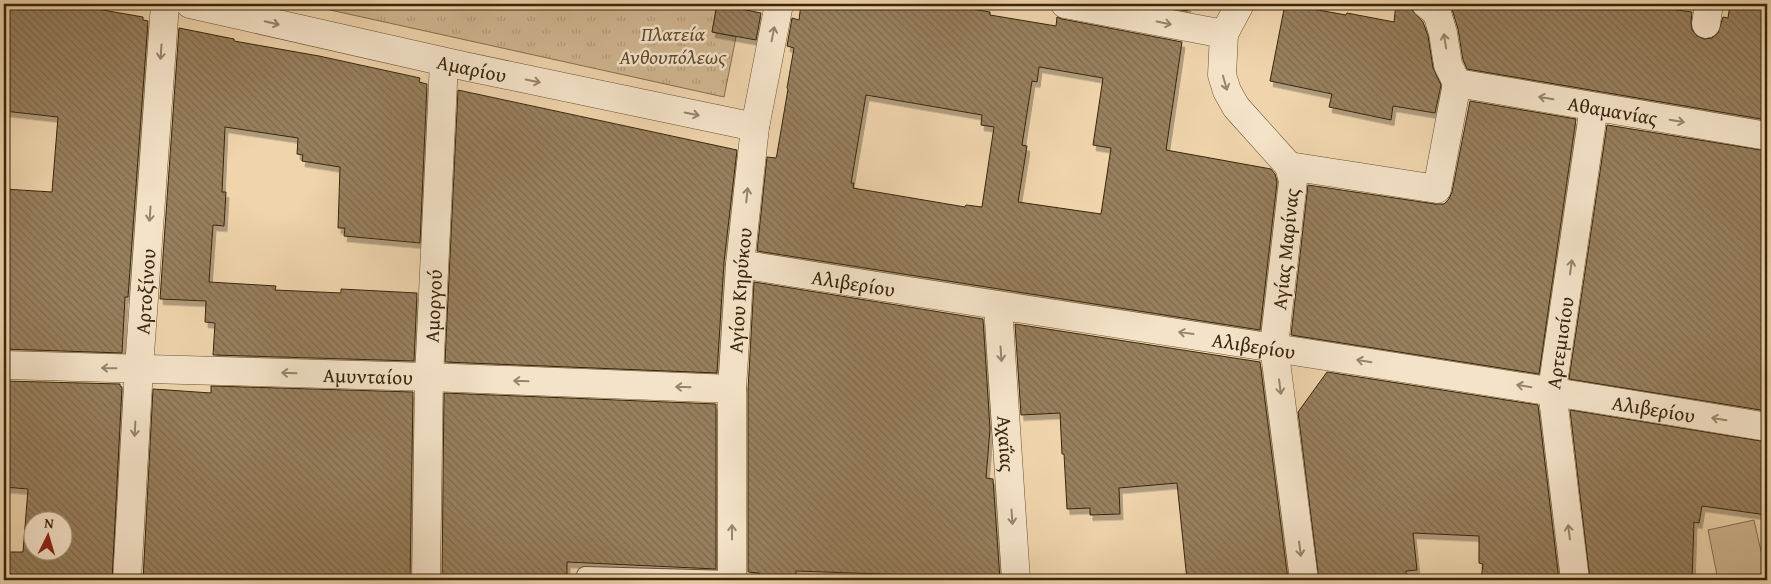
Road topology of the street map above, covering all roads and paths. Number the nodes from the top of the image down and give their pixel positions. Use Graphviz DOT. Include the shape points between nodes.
graph roads {
  1 [pos="165,4"];
  2 [pos="190,4"];
  3 [pos="780,4"];
  4 [pos="1064,4"];
  5 [pos="1240,4"];
  6 [pos="1426,4"];
  7 [pos="1224,34"];
  8 [pos="444,62"];
  9 [pos="1457,83"];
  10 [pos="1594,107"];
  11 [pos="754,127"];
  12 [pos="1767,136"];
  13 [pos="1289,166"];
  14 [pos="740,264"];
  15 [pos="998,306"];
  16 [pos="1274,346"];
  17 [pos="4,366"];
  18 [pos="139,368"];
  19 [pos="429,377"];
  20 [pos="732,389"];
  21 [pos="1552,390"];
  22 [pos="1767,427"];
  23 [pos="586,575"];
  24 [pos="127,580"];
  25 [pos="426,580"];
  26 [pos="732,580"];
  27 [pos="1016,580"];
  28 [pos="1304,580"];
  29 [pos="1575,580"];
  1 -- 18 [label="street, Αρτοξίνου, one-way"];
  2 -- 8 [label="street, Αμαρίου, one-way"];
  11 -- 3 [label="street, Αγίου Κηρύκου, one-way"];
  4 -- 7 [label="street, one-way"];
  5 -- 7 [label="street, Αγίας Μαρίνας"];
  9 -- 6 [label="street, one-way" via="1448,65 1437,13"];
  7 -- 13 [label="street, Αγίας Μαρίνας, one-way" via="1222,75 1227,91 1236,107"];
  8 -- 11 [label="street, Αμαρίου, one-way"];
  8 -- 19 [label="street, Αμοργού"];
  10 -- 9 [label="street, Αθαμανίας, one-way"];
  9 -- 13 [label="street" via="1437,189"];
  10 -- 12 [label="street, Αθαμανίας, one-way"];
  21 -- 10 [label="street, Αρτεμισίου, one-way"];
  14 -- 11 [label="street, Αγίου Κηρύκου, one-way"];
  13 -- 16 [label="street, Αγίας Μαρίνας" via="1293,181"];
  14 -- 15 [label="street, Αλιβερίου"];
  14 -- 20 [label="street, Αγίου Κηρύκου"];
  16 -- 15 [label="street, Αλιβερίου, one-way"];
  15 -- 27 [label="street, Αχαΐας, one-way"];
  21 -- 16 [label="street, Αλιβερίου, one-way"];
  16 -- 28 [label="street, Αγίας Μαρίνας, one-way"];
  18 -- 17 [label="street, Αμυνταίου, one-way"];
  19 -- 18 [label="street, Αμυνταίου, one-way"];
  18 -- 24 [label="street, Αρτοξίνου, one-way"];
  20 -- 19 [label="street, Αμυνταίου, one-way"];
  19 -- 25 [label="street, Αμοργού"];
  26 -- 20 [label="street, Αγίου Κηρύκου, one-way"];
  22 -- 21 [label="street, Αλιβερίου, one-way"];
  29 -- 21 [label="street, Αρτεμισίου, one-way"];
  23 -- 26 [label="lane"];
}
